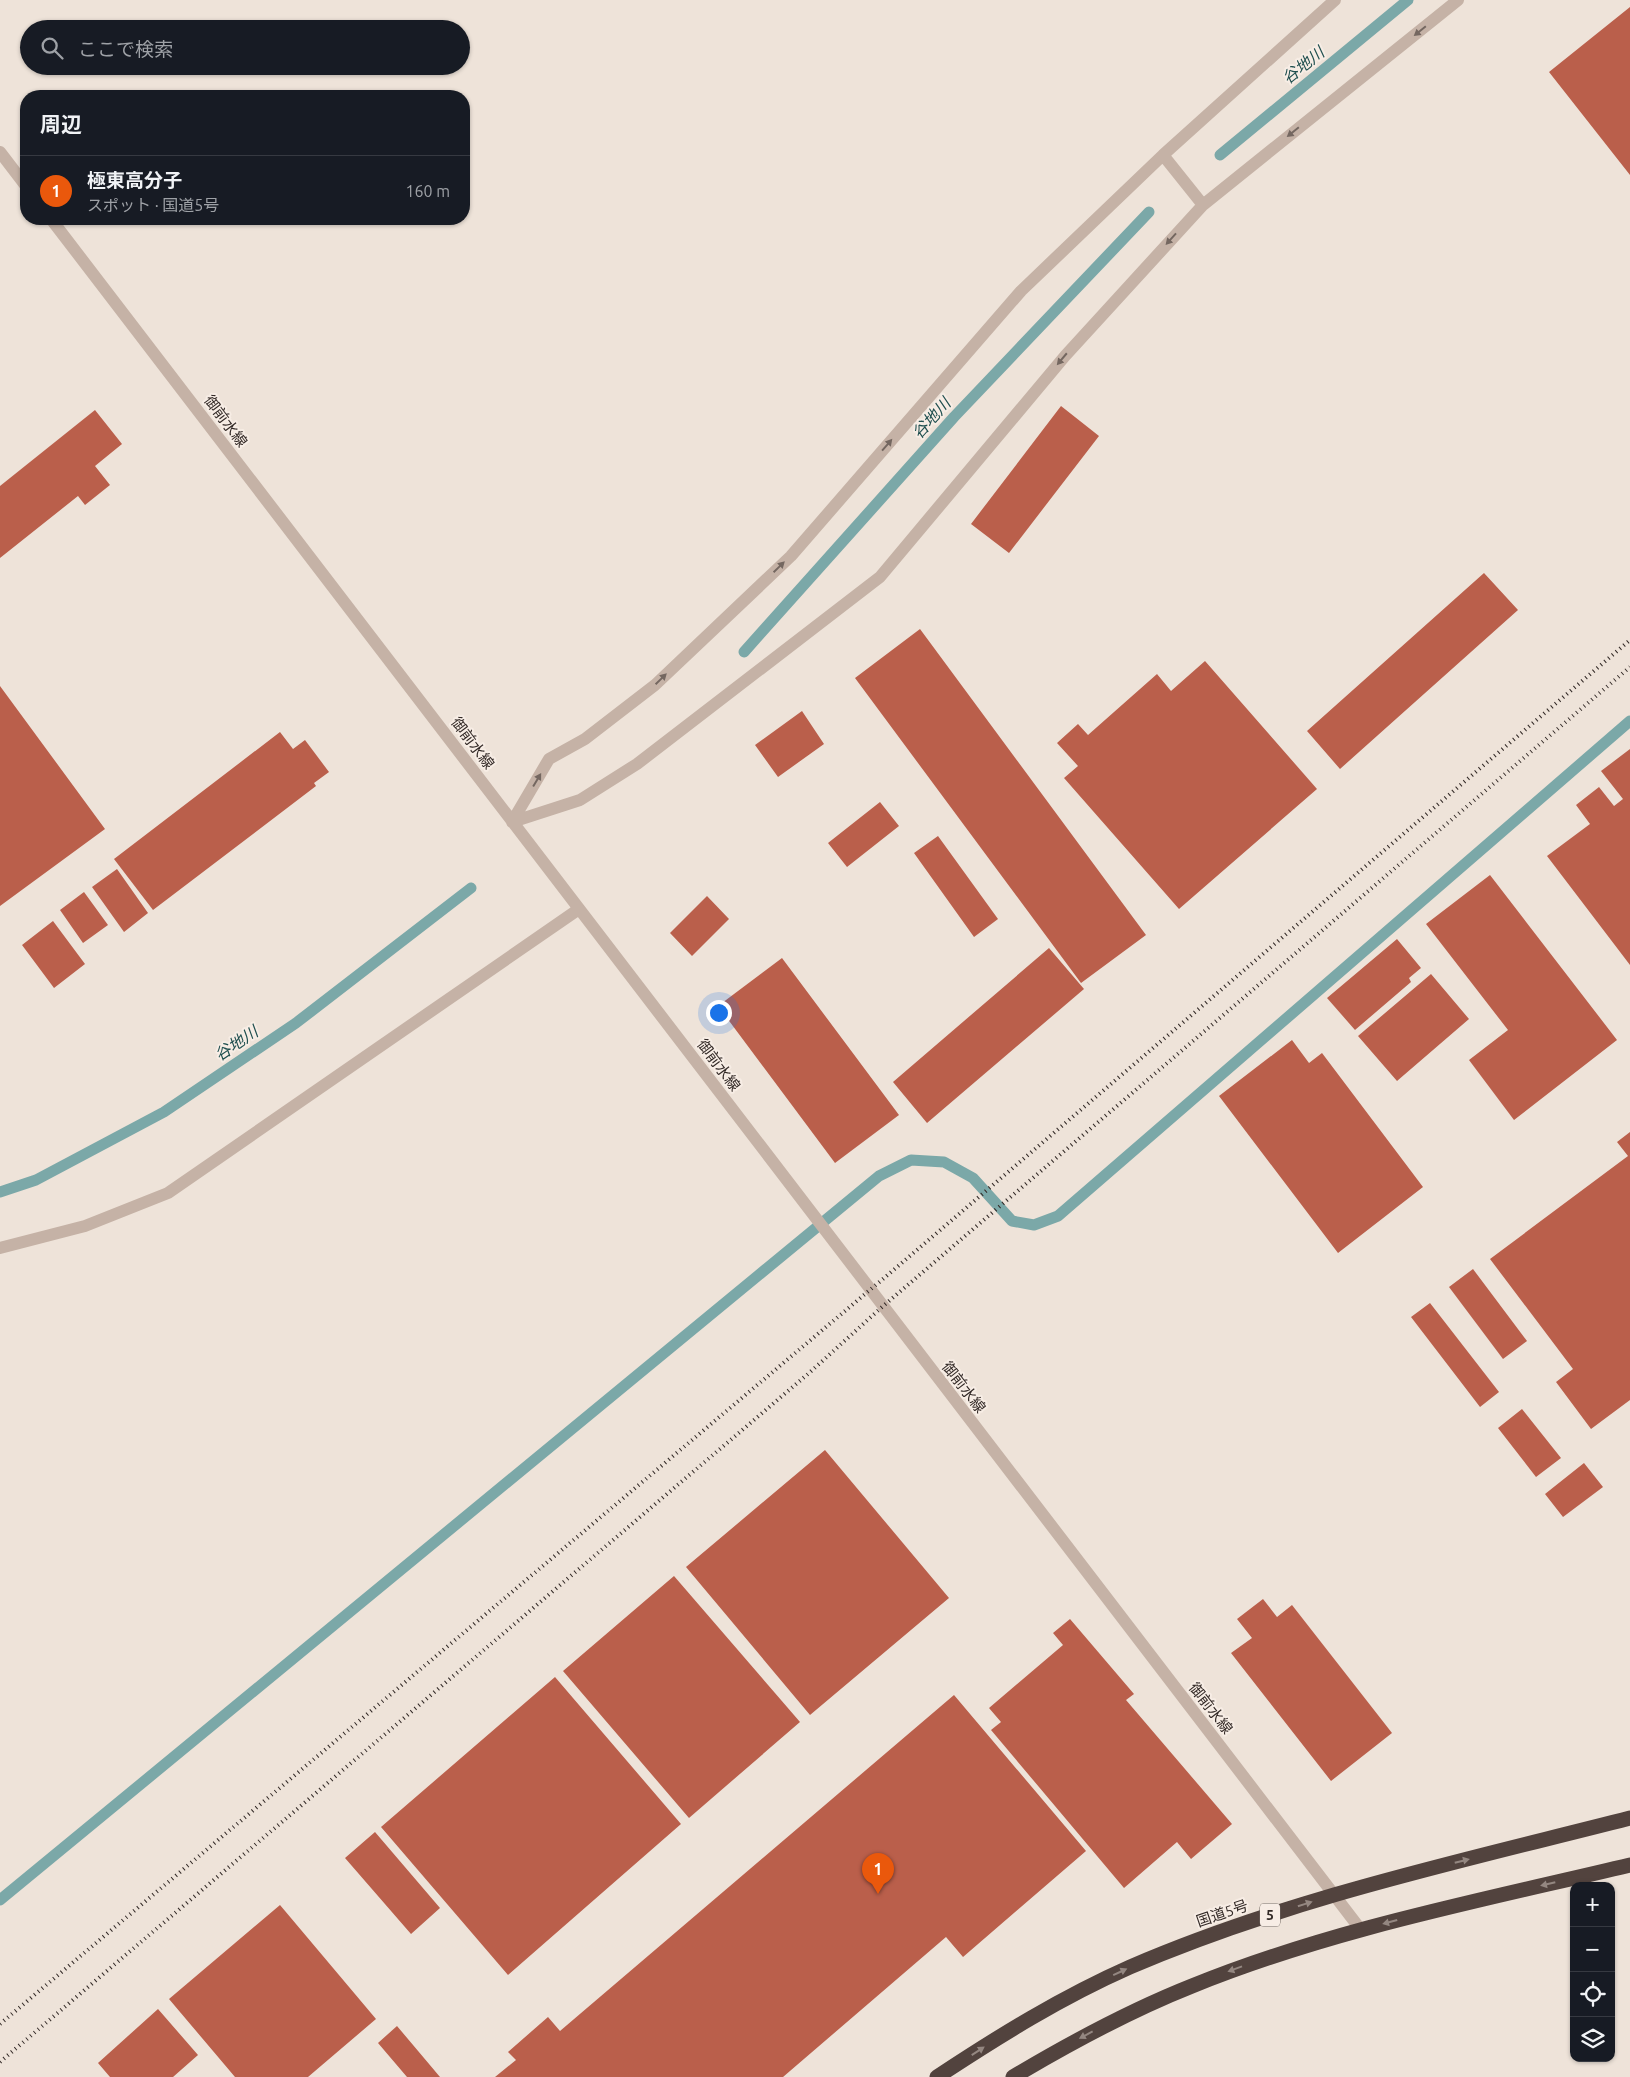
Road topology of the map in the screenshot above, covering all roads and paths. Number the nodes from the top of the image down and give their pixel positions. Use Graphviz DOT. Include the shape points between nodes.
graph roads {
  1 [pos="1335,0"];
  2 [pos="1458,0"];
  3 [pos="0,152"];
  4 [pos="1163,155"];
  5 [pos="20,178"];
  6 [pos="1203,205"];
  7 [pos="56,225"];
  8 [pos="512,822"];
  9 [pos="579,909"];
  10 [pos="0,1248"];
  11 [pos="1630,1818"];
  12 [pos="1630,1865"];
  13 [pos="1334,1895"];
  14 [pos="1361,1930"];
  15 [pos="937,2077"];
  16 [pos="1013,2077"];
  1 -- 4 [label="street"];
  2 -- 6 [label="street, one-way"];
  3 -- 5 [label="street"];
  4 -- 6 [label="street"];
  8 -- 4 [label="street, one-way" via="549,759 585,738 655,685 791,556 1021,290"];
  6 -- 8 [label="street, one-way" via="1065,356 880,577 637,764 580,800"];
  7 -- 8 [label="street, 御前水線"];
  8 -- 9 [label="street, 御前水線"];
  9 -- 10 [label="street" via="168,1193 85,1226"];
  9 -- 13 [label="street, 御前水線"];
  13 -- 11 [label="highway, 国道5号 / 5, one-way"];
  12 -- 14 [label="highway, one-way"];
  13 -- 14 [label="street, 御前水線"];
  15 -- 13 [label="highway, 国道5号 / 5, one-way" via="1041,2011 1130,1967 1225,1930"];
  14 -- 16 [label="highway, one-way" via="1240,1967 1139,2008"];
}
